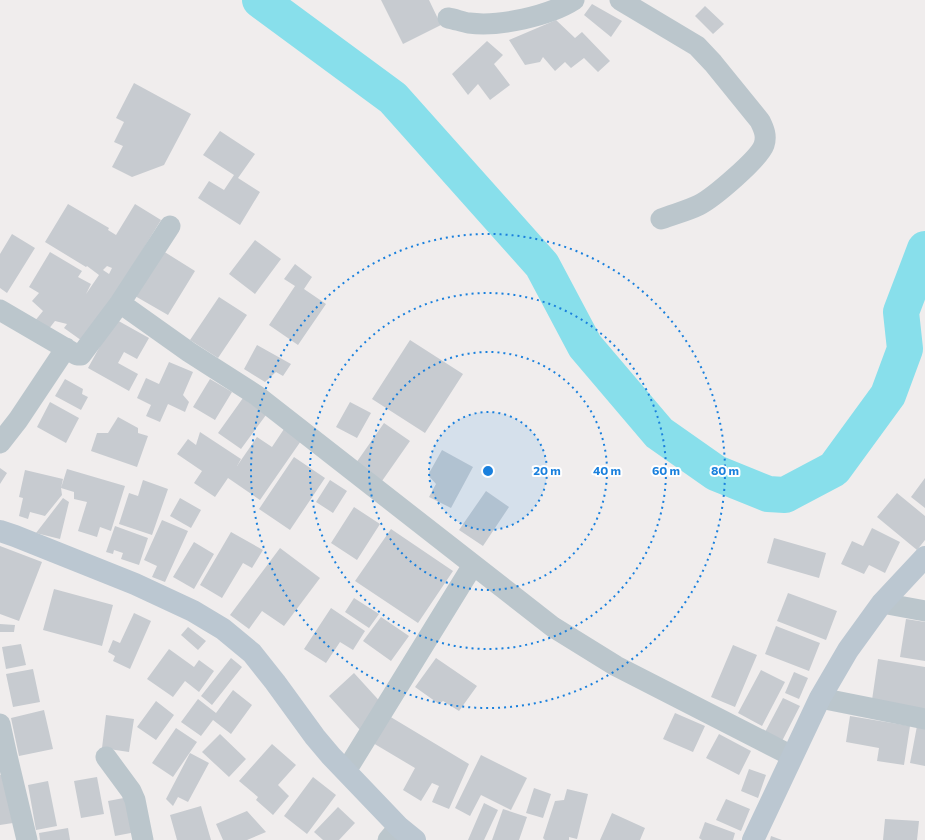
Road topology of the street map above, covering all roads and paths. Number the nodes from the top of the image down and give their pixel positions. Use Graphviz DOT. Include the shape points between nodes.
graph roads {
  1 [pos="574,0"];
  2 [pos="620,0"];
  3 [pos="448,18"];
  4 [pos="661,219"];
  5 [pos="170,226"];
  6 [pos="120,304"];
  7 [pos="0,310"];
  8 [pos="66,348"];
  9 [pos="0,444"];
  10 [pos="0,531"];
  11 [pos="925,557"];
  12 [pos="474,565"];
  13 [pos="882,604"];
  14 [pos="925,611"];
  15 [pos="820,698"];
  16 [pos="925,719"];
  17 [pos="0,724"];
  18 [pos="3,756"];
  19 [pos="792,756"];
  20 [pos="106,757"];
  21 [pos="346,771"];
  22 [pos="401,836"];
  23 [pos="27,840"];
  24 [pos="143,840"];
  25 [pos="753,840"];
  1 -- 3 [label="street" via="549,12 519,20 470,23"];
  2 -- 4 [label="street" via="697,46 714,63 760,121 765,132 763,147 757,156 717,193 700,205"];
  5 -- 6 [label="street"];
  6 -- 8 [label="street" via="81,355"];
  6 -- 12 [label="street" via="256,395"];
  7 -- 8 [label="street"];
  8 -- 9 [label="street"];
  10 -- 21 [label="street" via="135,584 193,611 223,629 252,654 315,737"];
  11 -- 13 [label="street"];
  12 -- 19 [label="street" via="553,627 616,666"];
  12 -- 21 [label="street"];
  13 -- 14 [label="street"];
  13 -- 15 [label="street" via="848,650"];
  15 -- 16 [label="street"];
  15 -- 19 [label="street"];
  17 -- 18 [label="street"];
  18 -- 23 [label="street"];
  19 -- 25 [label="street"];
  20 -- 24 [label="street" via="131,791"];
  21 -- 22 [label="street"];
}
